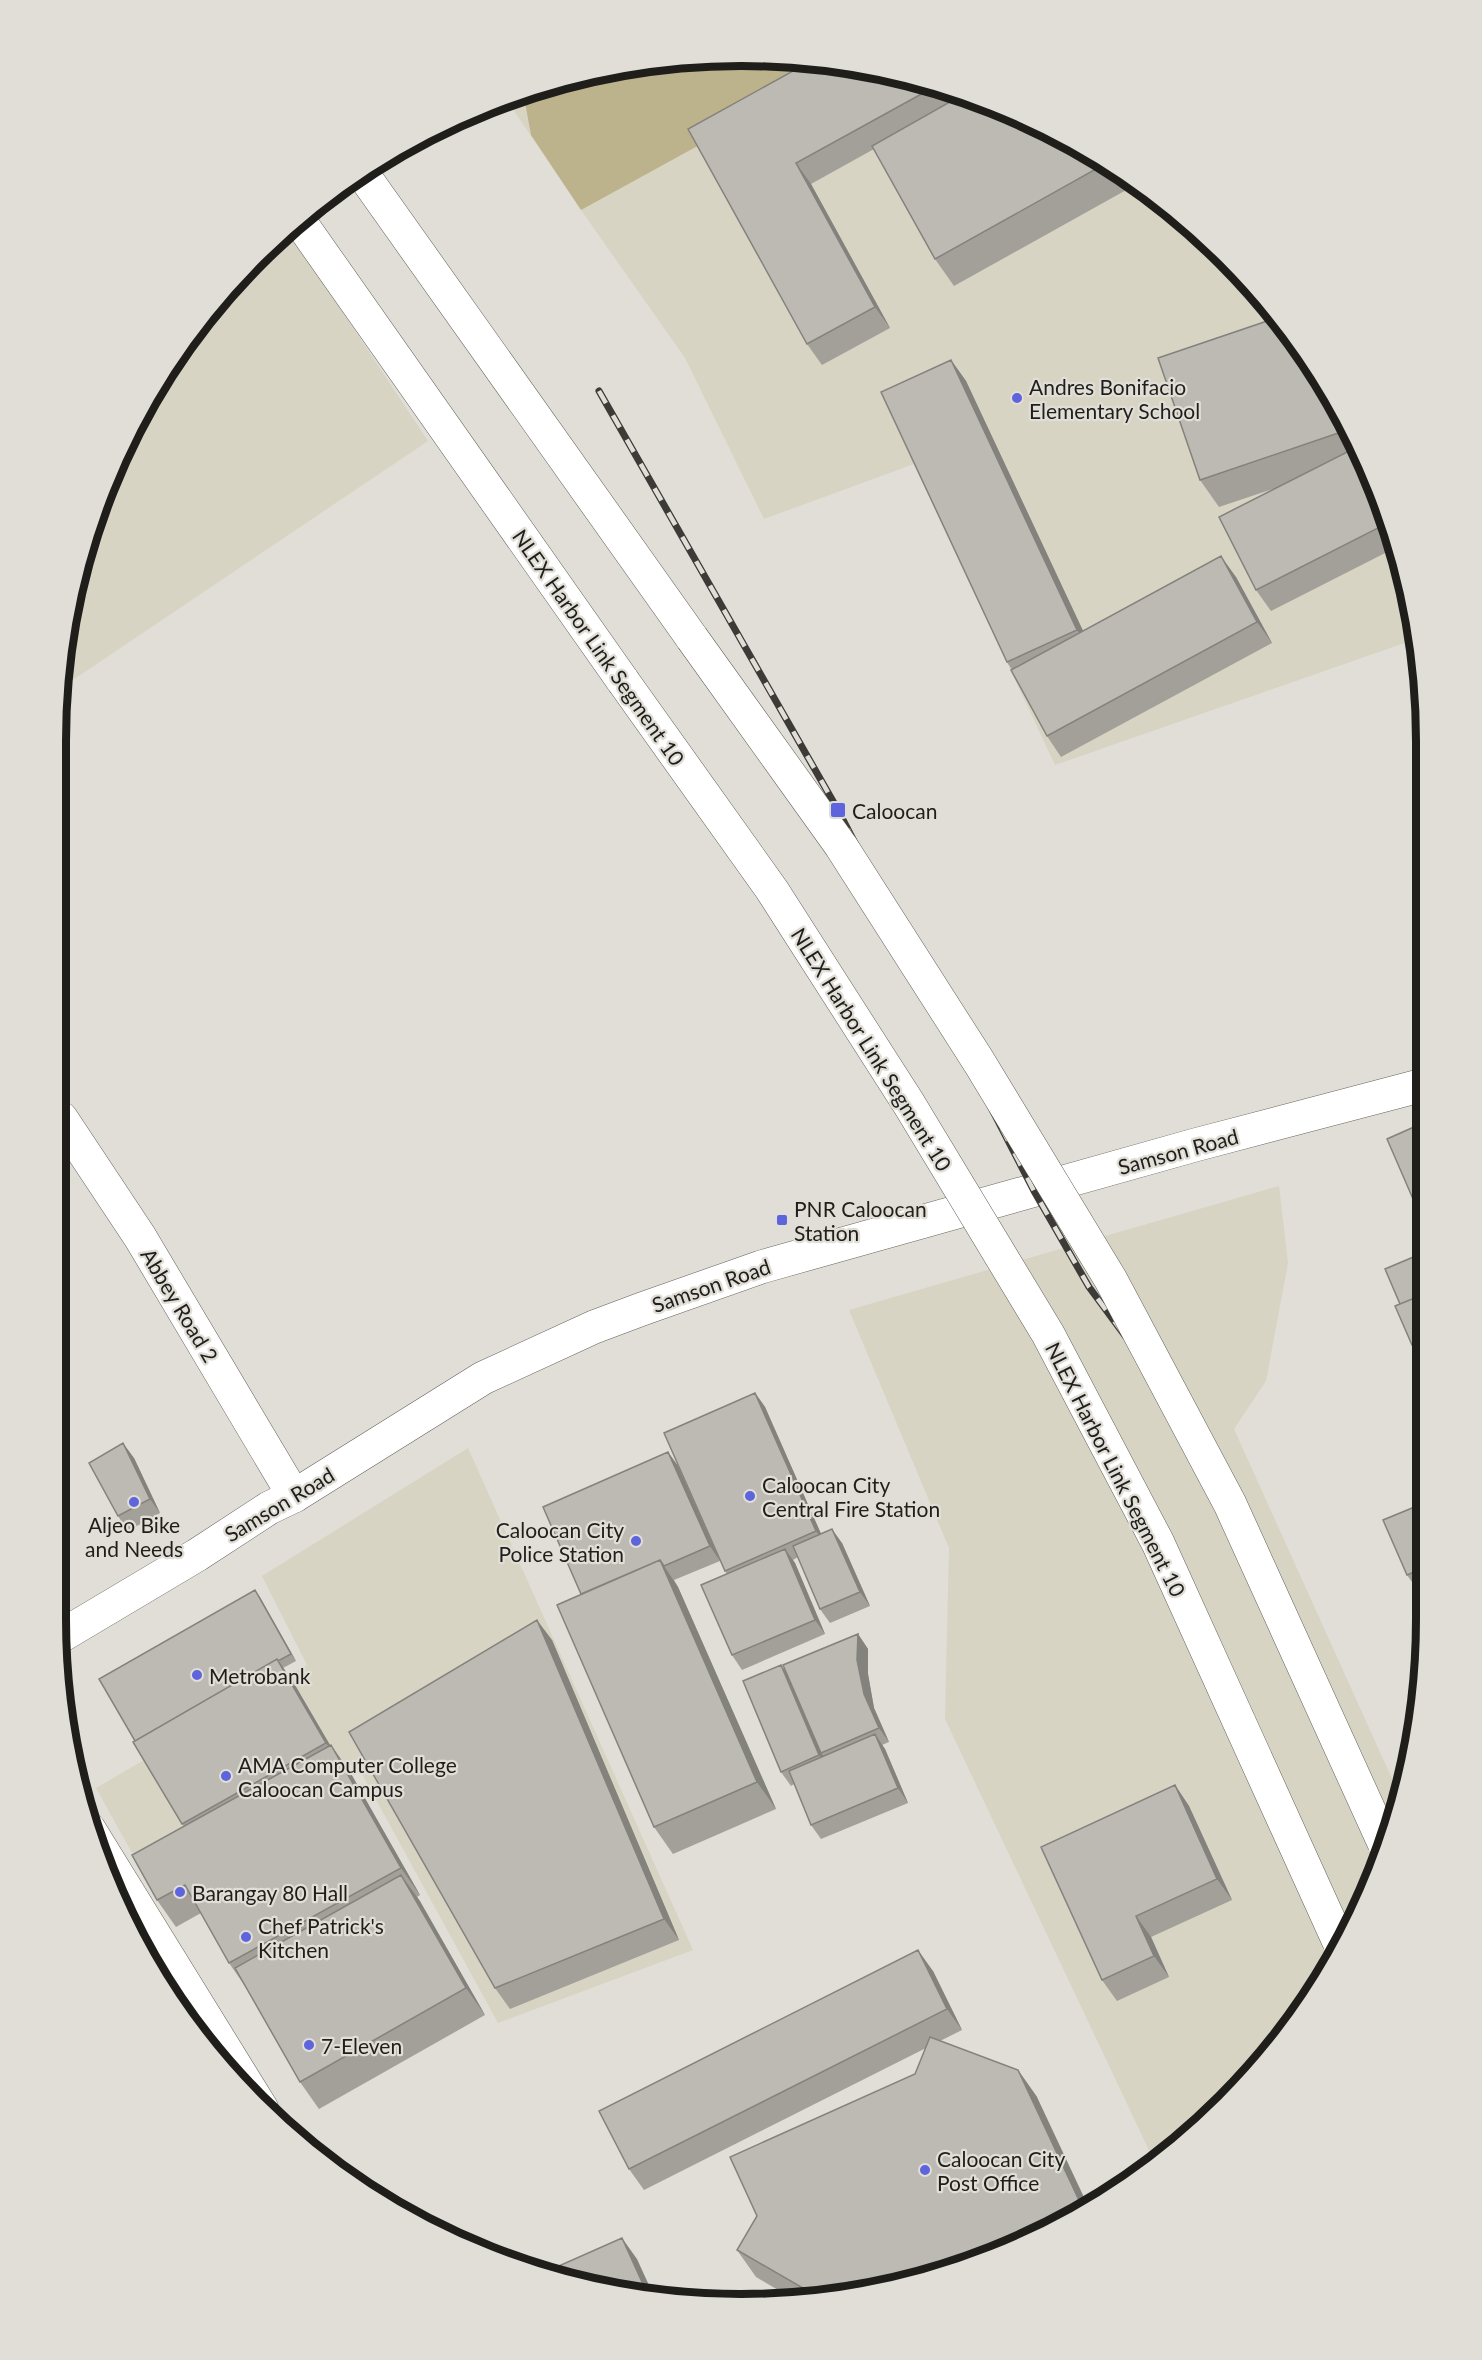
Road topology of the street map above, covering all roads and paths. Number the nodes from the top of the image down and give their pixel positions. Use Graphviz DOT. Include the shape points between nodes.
graph roads {
  1 [pos="366,180"];
  2 [pos="304,227"];
  3 [pos="1416,1087"];
  4 [pos="66,1126"];
  5 [pos="294,1496"];
  6 [pos="66,1633"];
  7 [pos="1380,1836"];
  8 [pos="114,1868"];
  9 [pos="1337,1937"];
  10 [pos="235,2065"];
  1 -- 7 [label="main road, bridge" via="841,846 979,1062 1112,1280 1230,1504"];
  2 -- 9 [label="main road, NLEX Harbor Link Segment 10, bridge" via="771,890 921,1124 1048,1334 1158,1543"];
  3 -- 5 [label="main road, Samson Road" via="761,1266 623,1316 483,1378"];
  4 -- 5 [label="main road, Abbey Road 2" via="140,1237"];
  5 -- 6 [label="main road, Samson Road"];
  8 -- 10 [label="main road"];
}
